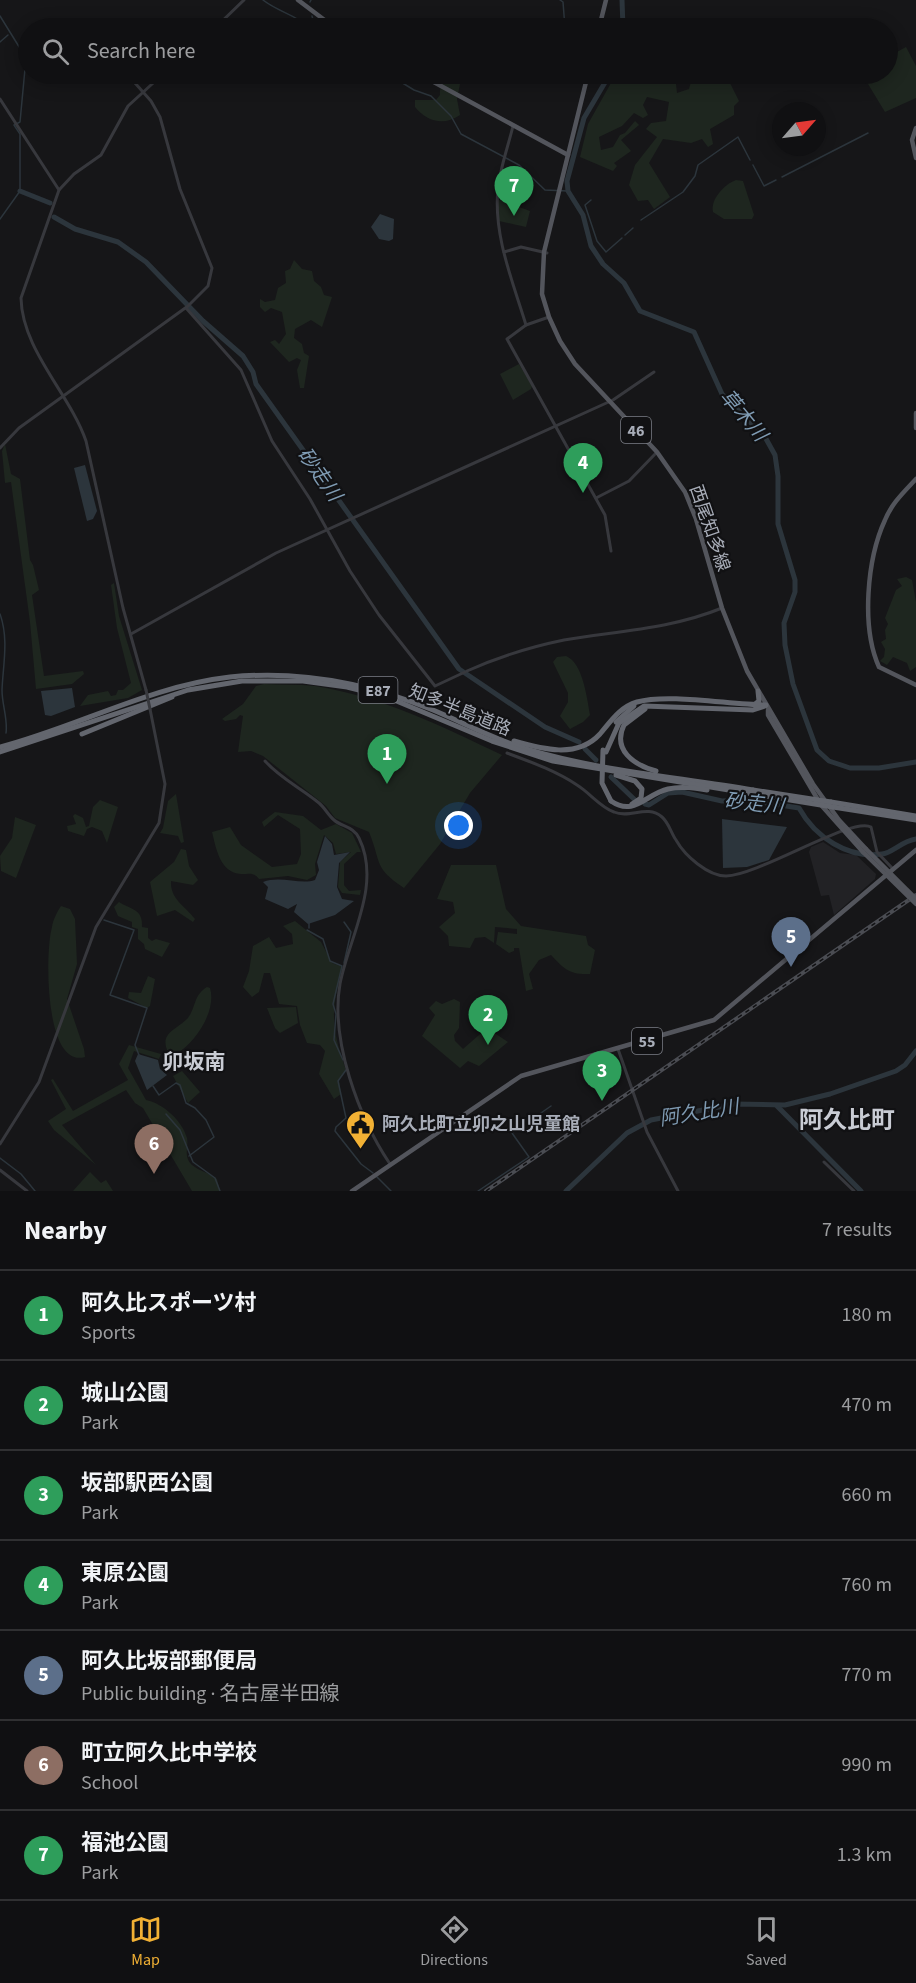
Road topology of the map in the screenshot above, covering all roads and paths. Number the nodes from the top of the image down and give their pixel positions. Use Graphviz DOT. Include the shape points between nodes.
graph roads {
  1 [pos="244,0"];
  2 [pos="298,0"];
  3 [pos="606,0"];
  4 [pos="225,18"];
  5 [pos="321,18"];
  6 [pos="602,18"];
  7 [pos="136,84"];
  8 [pos="151,84"];
  9 [pos="437,84"];
  10 [pos="586,84"];
  11 [pos="142,91"];
  12 [pos="0,99"];
  13 [pos="513,126"];
  14 [pos="916,128"];
  15 [pos="568,155"];
  16 [pos="916,158"];
  17 [pos="59,190"];
  18 [pos="504,252"];
  19 [pos="546,252"];
  20 [pos="188,306"];
  21 [pos="549,317"];
  22 [pos="526,325"];
  23 [pos="654,372"];
  24 [pos="63,396"];
  25 [pos="609,401"];
  26 [pos="916,413"];
  27 [pos="556,426"];
  28 [pos="916,428"];
  29 [pos="0,448"];
  30 [pos="657,452"];
  31 [pos="916,479"];
  32 [pos="596,498"];
  33 [pos="327,529"];
  34 [pos="611,551"];
  35 [pos="722,608"];
  36 [pos="131,634"];
  37 [pos="916,685"];
  38 [pos="204,686"];
  39 [pos="758,691"];
  40 [pos="649,701"];
  41 [pos="658,705"];
  42 [pos="753,705"];
  43 [pos="767,708"];
  44 [pos="478,730"];
  45 [pos="82,735"];
  46 [pos="0,747"];
  47 [pos="605,751"];
  48 [pos="0,752"];
  49 [pos="507,753"];
  50 [pos="265,761"];
  51 [pos="558,762"];
  52 [pos="715,783"];
  53 [pos="739,792"];
  54 [pos="753,792"];
  55 [pos="611,799"];
  56 [pos="916,818"];
  57 [pos="844,830"];
  58 [pos="916,850"];
  59 [pos="865,851"];
  60 [pos="893,870"];
  61 [pos="916,899"];
  62 [pos="916,904"];
  63 [pos="618,1049"];
  64 [pos="0,1144"];
  65 [pos="824,1162"];
  66 [pos="390,1164"];
  67 [pos="0,1170"];
  68 [pos="27,1191"];
  69 [pos="352,1191"];
  70 [pos="678,1191"];
  71 [pos="854,1191"];
  1 -- 4 [label="street"];
  2 -- 5 [label="main road"];
  3 -- 6 [label="main road"];
  7 -- 11 [label="street"];
  8 -- 11 [label="street"];
  9 -- 13 [label="main road"];
  10 -- 15 [label="main road, 西尾知多線 / 46"];
  11 -- 17 [label="street" via="128,106 105,150"];
  11 -- 20 [label="street" via="160,117 180,189 212,267 208,286"];
  12 -- 17 [label="street"];
  13 -- 15 [label="main road"];
  13 -- 18 [label="street" via="497,198"];
  14 -- 16 [label="main road" via="912,140"];
  15 -- 19 [label="main road, 西尾知多線 / 46"];
  17 -- 24 [label="street" via="21,298 22,312 40,357"];
  18 -- 19 [label="street" via="521,247"];
  18 -- 22 [label="street"];
  19 -- 21 [label="main road, 西尾知多線 / 46" via="543,294"];
  20 -- 24 [label="street"];
  20 -- 33 [label="street" via="241,370 272,441"];
  21 -- 22 [label="street"];
  21 -- 25 [label="main road, 西尾知多線 / 46" via="575,364"];
  22 -- 27 [label="street" via="507,339"];
  23 -- 25 [label="street"];
  24 -- 29 [label="street" via="12,433"];
  24 -- 36 [label="street" via="86,441"];
  25 -- 27 [label="street"];
  25 -- 30 [label="main road, 西尾知多線 / 46"];
  26 -- 28 [label="main road"];
  27 -- 32 [label="street"];
  27 -- 33 [label="street"];
  30 -- 32 [label="street" via="629,481"];
  30 -- 35 [label="main road, 西尾知多線 / 46" via="674,473 692,507"];
  31 -- 37 [label="main road" via="884,520 867,598 879,667"];
  32 -- 34 [label="street" via="604,515"];
  33 -- 35 [label="street" via="379,615 437,686 530,648 675,624"];
  33 -- 36 [label="street"];
  35 -- 39 [label="main road, 西尾知多線 / 46"];
  36 -- 64 [label="street, bridge" via="165,784 159,823 96,927 39,1082"];
  38 -- 45 [label="highway"];
  38 -- 48 [label="highway, 知多半島道路 / E87" via="153,699"];
  38 -- 51 [label="highway, 知多半島道路 / E87" via="282,680 347,687 387,697 492,741"];
  39 -- 42 [label="highway" via="758,703"];
  39 -- 43 [label="main road, 西尾知多線 / 46"];
  40 -- 42 [label="highway"];
  40 -- 44 [label="highway" via="626,706 595,739 572,750 526,744"];
  40 -- 47 [label="highway" via="633,706 618,718"];
  41 -- 43 [label="highway" via="753,711"];
  41 -- 47 [label="highway" via="640,708 622,719"];
  41 -- 52 [label="highway" via="638,713 624,725 620,740 623,751 652,770"];
  42 -- 43 [label="highway"];
  43 -- 57 [label="main road, 西尾知多線 / 46"];
  44 -- 46 [label="highway, 知多半島道路 / E87" via="368,687 303,676 260,675 186,685"];
  44 -- 52 [label="highway, 知多半島道路 / E87" via="552,756"];
  47 -- 55 [label="highway, bridge" via="602,783"];
  49 -- 57 [label="street" via="567,779 614,813 657,813 681,847 705,869 718,875 767,866"];
  50 -- 66 [label="street" via="319,803 334,820 354,831 361,844 366,892 340,984 340,1041 368,1126"];
  51 -- 53 [label="highway, 知多半島道路 / E87"];
  51 -- 55 [label="highway" via="628,778 642,789 641,798 632,804"];
  52 -- 54 [label="highway, 知多半島道路 / E87"];
  53 -- 54 [label="highway, 知多半島道路 / E87"];
  53 -- 55 [label="highway" via="672,788 631,807 619,806"];
  54 -- 56 [label="highway, 知多半島道路 / E87, bridge"];
  57 -- 59 [label="main road, 西尾知多線 / 46"];
  57 -- 60 [label="street" via="868,825 877,852"];
  58 -- 60 [label="main road, 55"];
  59 -- 61 [label="main road, 西尾知多線 / 46, bridge"];
  59 -- 62 [label="main road, 西尾知多線 / 46, bridge"];
  60 -- 63 [label="main road, 55" via="723,1015 698,1027"];
  63 -- 66 [label="main road, 55" via="521,1076"];
  63 -- 70 [label="street" via="646,1130"];
  65 -- 71 [label="street"];
  66 -- 69 [label="main road, 55"];
  67 -- 68 [label="street"];
}
